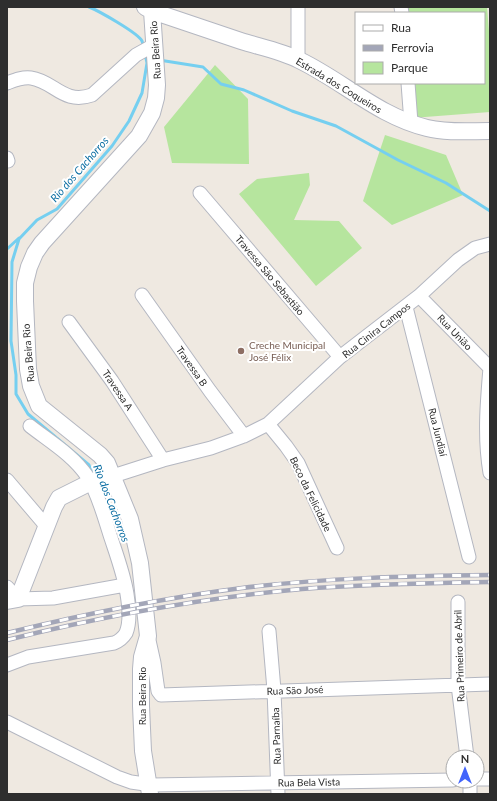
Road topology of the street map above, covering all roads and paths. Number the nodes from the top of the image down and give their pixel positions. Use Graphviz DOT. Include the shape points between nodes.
graph roads {
  1 [pos="298,7"];
  2 [pos="148,9"];
  3 [pos="153,51"];
  4 [pos="298,60"];
  5 [pos="7,84"];
  6 [pos="408,84"];
  7 [pos="411,123"];
  8 [pos="490,131"];
  9 [pos="200,193"];
  10 [pos="490,244"];
  11 [pos="142,295"];
  12 [pos="419,296"];
  13 [pos="406,307"];
  14 [pos="69,322"];
  15 [pos="340,357"];
  16 [pos="490,368"];
  17 [pos="268,424"];
  18 [pos="30,426"];
  19 [pos="244,436"];
  20 [pos="163,460"];
  21 [pos="490,473"];
  22 [pos="101,479"];
  23 [pos="7,480"];
  24 [pos="47,526"];
  25 [pos="338,548"];
  26 [pos="469,557"];
  27 [pos="125,585"];
  28 [pos="7,587"];
  29 [pos="13,600"];
  30 [pos="458,602"];
  31 [pos="269,631"];
  32 [pos="148,636"];
  33 [pos="7,665"];
  34 [pos="490,684"];
  35 [pos="458,685"];
  36 [pos="274,690"];
  37 [pos="7,722"];
  38 [pos="466,749"];
  39 [pos="445,780"];
  40 [pos="149,788"];
  41 [pos="278,788"];
  1 -- 4 [label="street"];
  2 -- 3 [label="street, Rua Beira Rio"];
  2 -- 4 [label="street, Estrada dos Coqueiros"];
  3 -- 5 [label="street" via="136,55 92,95 85,97 68,96 30,78"];
  3 -- 22 [label="street, Rua Beira Rio" via="158,85 156,98 152,112 139,136 42,243 29,267 25,283 28,369 35,399 50,417 107,463"];
  4 -- 7 [label="street, Estrada dos Coqueiros" via="374,107"];
  6 -- 7 [label="street"];
  7 -- 8 [label="street, Estrada dos Coqueiros" via="441,130"];
  9 -- 15 [label="street, Travessa São Sebastião"];
  10 -- 12 [label="street, Rua Cinira Campos" via="466,253"];
  11 -- 19 [label="street, Travessa B"];
  12 -- 13 [label="street, Rua Cinira Campos"];
  12 -- 16 [label="street, Rua União"];
  13 -- 15 [label="street, Rua Cinira Campos"];
  13 -- 26 [label="street, Rua Jundiaí"];
  14 -- 20 [label="street, Travessa A" via="112,381"];
  15 -- 17 [label="street, Rua Cinira Campos"];
  16 -- 21 [label="street" via="486,412"];
  17 -- 19 [label="street, Rua Cinira Campos"];
  17 -- 25 [label="street, Beco da Felicidade" via="298,463"];
  18 -- 22 [label="street" via="87,475"];
  19 -- 20 [label="street, Rua Cinira Campos" via="211,448"];
  20 -- 22 [label="street, Rua Cinira Campos"];
  22 -- 24 [label="street" via="59,498"];
  22 -- 27 [label="street" via="102,512"];
  22 -- 32 [label="street, Rua Beira Rio" via="130,519 137,545"];
  23 -- 24 [label="street"];
  24 -- 29 [label="street"];
  27 -- 29 [label="street" via="52,598"];
  27 -- 33 [label="street" via="129,611 126,633 119,641 110,645 28,657"];
  28 -- 29 [label="street"];
  30 -- 35 [label="street, Rua Primeiro de Abril"];
  31 -- 36 [label="street, Rua Parnaíba"];
  32 -- 36 [label="street, Rua São José" via="158,691 161,695"];
  32 -- 40 [label="street, Rua Beira Rio" via="141,668 143,751"];
  34 -- 35 [label="street, Rua São José"];
  35 -- 36 [label="street, Rua São José"];
  35 -- 38 [label="street, Rua Primeiro de Abril"];
  36 -- 41 [label="street, Rua Parnaíba"];
  37 -- 40 [label="street" via="117,777"];
  39 -- 41 [label="street, Rua Bela Vista"];
  40 -- 41 [label="street, Rua Bela Vista" via="165,785"];
}
